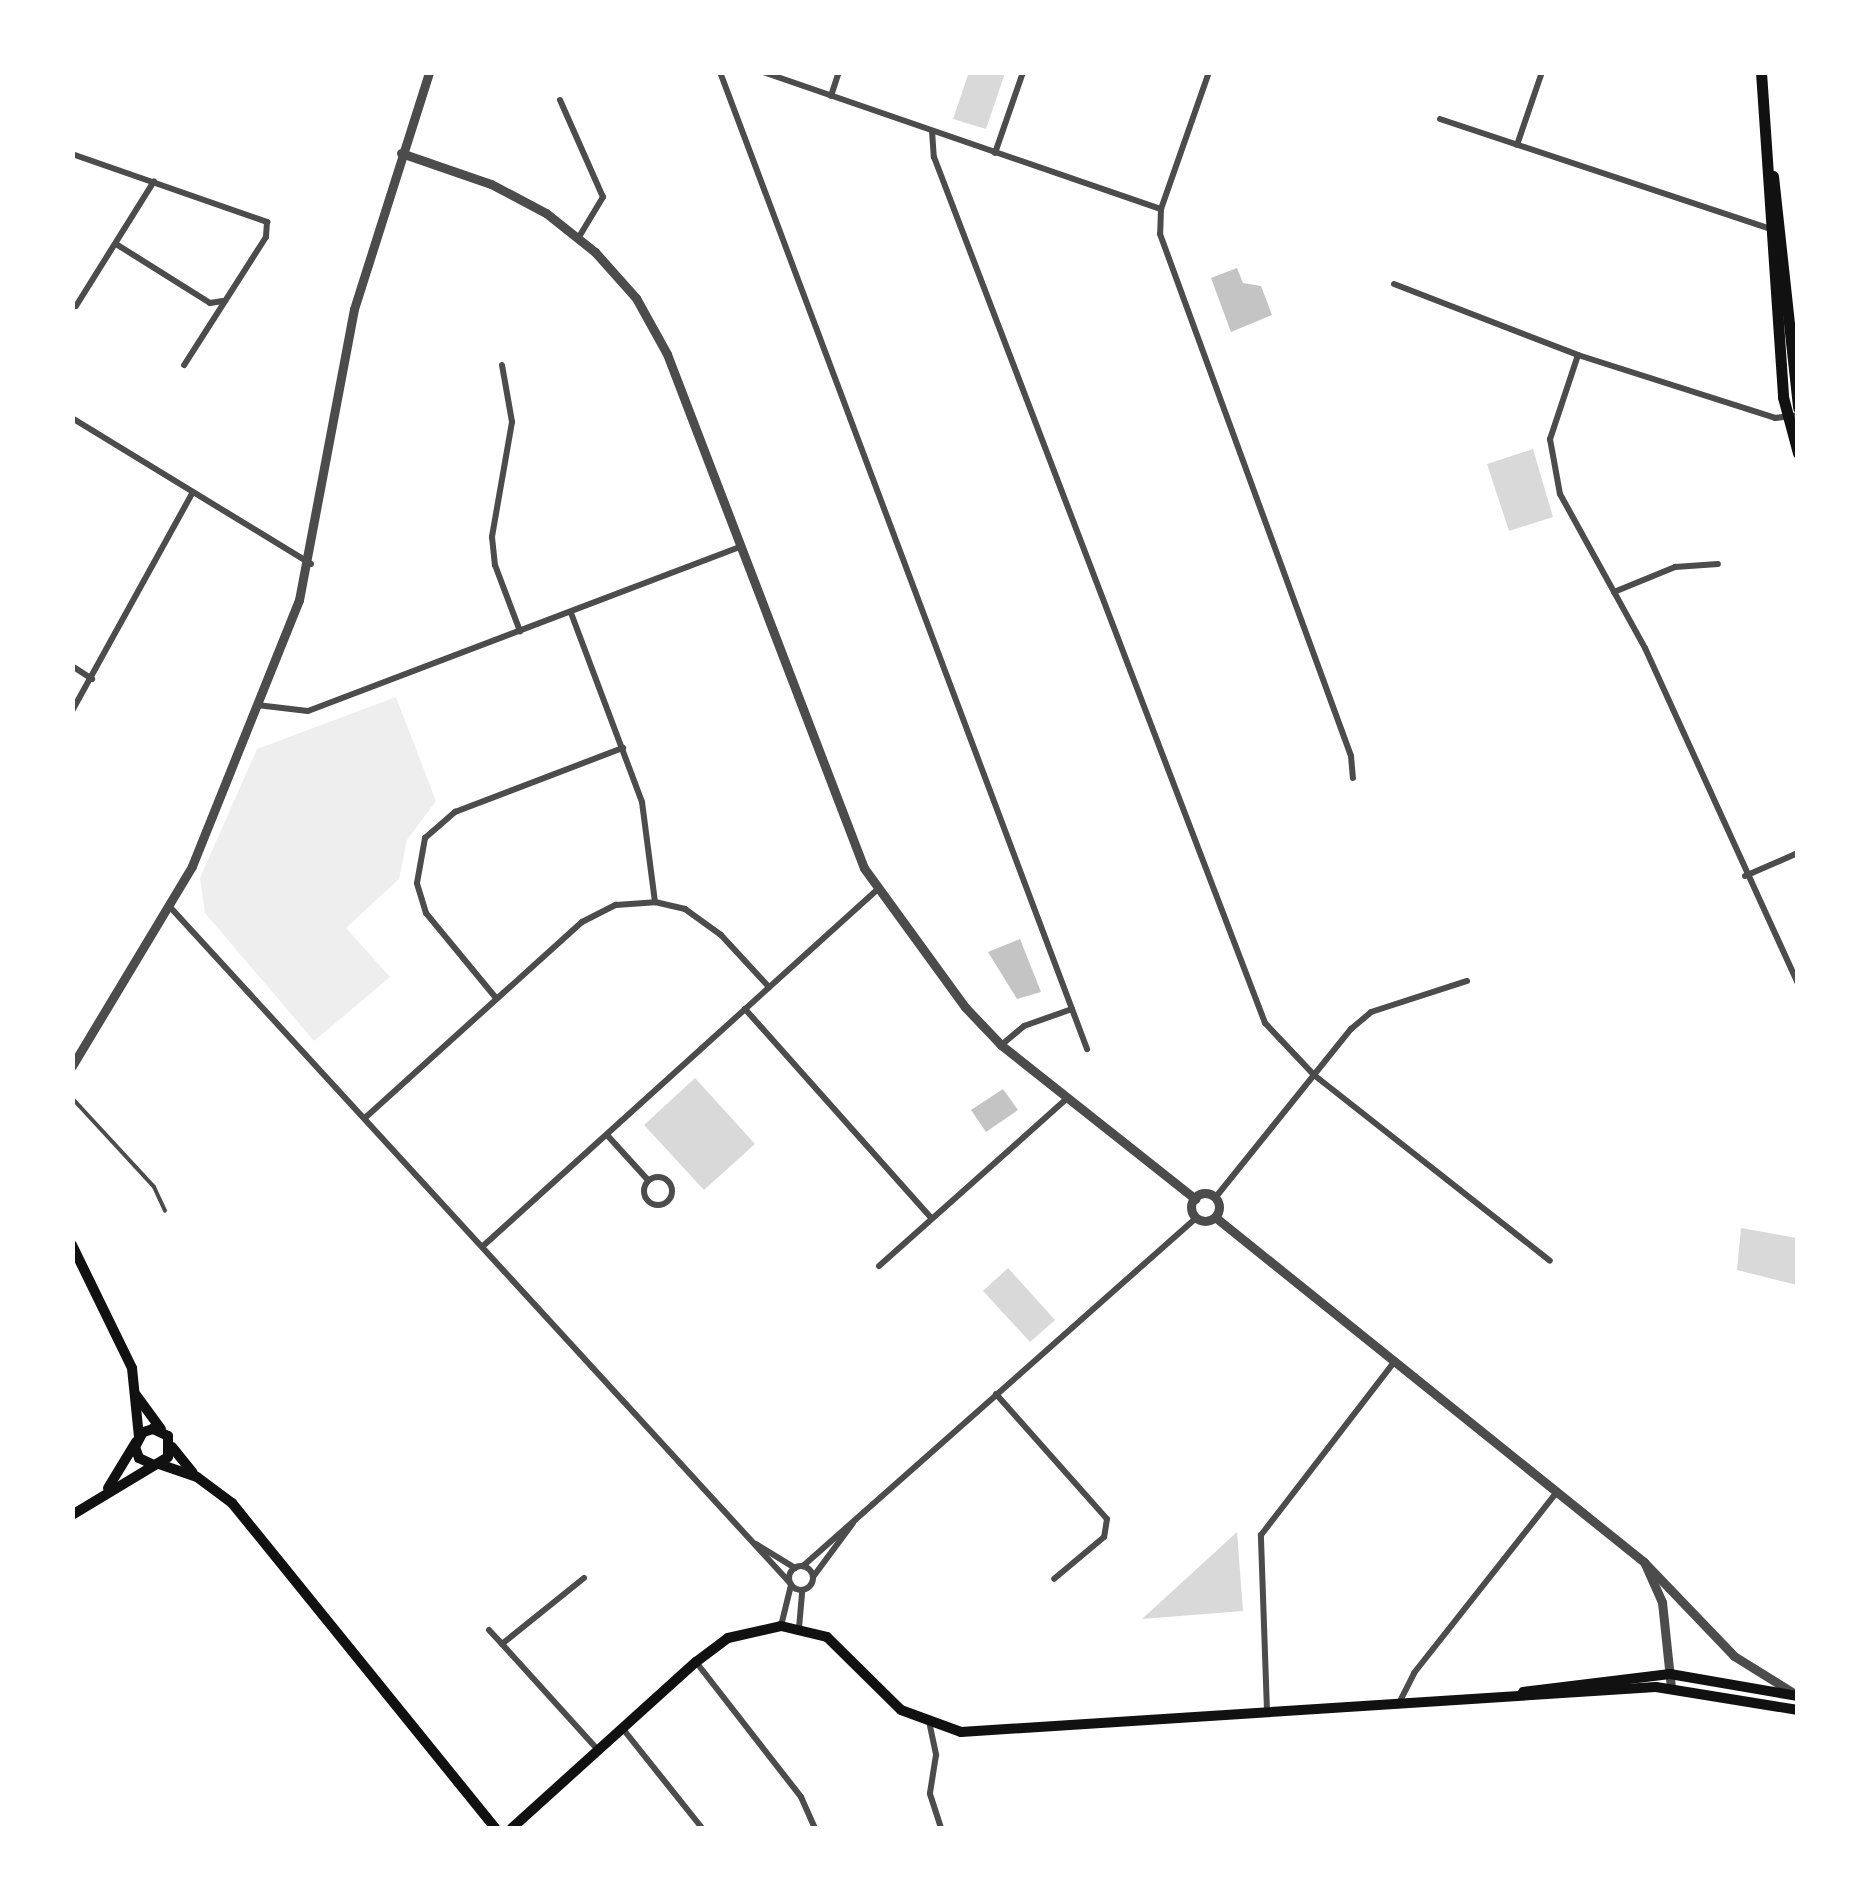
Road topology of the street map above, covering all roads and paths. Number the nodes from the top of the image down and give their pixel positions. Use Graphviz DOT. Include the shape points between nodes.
graph roads {
  1 [pos="428,72"];
  2 [pos="720,72"];
  3 [pos="763,72"];
  4 [pos="839,72"];
  5 [pos="1023,72"];
  6 [pos="1209,72"];
  7 [pos="1542,72"];
  8 [pos="1762,72"];
  9 [pos="831,96"];
  10 [pos="560,100"];
  11 [pos="1440,120"];
  12 [pos="932,131"];
  13 [pos="1516,145"];
  14 [pos="401,153"];
  15 [pos="995,153"];
  16 [pos="72,154"];
  17 [pos="154,181"];
  18 [pos="1161,209"];
  19 [pos="1773,229"];
  20 [pos="580,237"];
  21 [pos="116,244"];
  22 [pos="1394,284"];
  23 [pos="223,301"];
  24 [pos="76,306"];
  25 [pos="1578,355"];
  26 [pos="184,365"];
  27 [pos="502,365"];
  28 [pos="1794,413"];
  29 [pos="72,418"];
  30 [pos="1798,453"];
  31 [pos="193,492"];
  32 [pos="740,547"];
  33 [pos="310,564"];
  34 [pos="1718,564"];
  35 [pos="1614,592"];
  36 [pos="571,613"];
  37 [pos="520,630"];
  38 [pos="72,666"];
  39 [pos="92,678"];
  40 [pos="257,705"];
  41 [pos="72,711"];
  42 [pos="623,748"];
  43 [pos="1354,778"];
  44 [pos="1798,853"];
  45 [pos="1745,876"];
  46 [pos="878,889"];
  47 [pos="654,902"];
  48 [pos="170,907"];
  49 [pos="1467,981"];
  50 [pos="1798,984"];
  51 [pos="769,987"];
  52 [pos="496,998"];
  53 [pos="745,1009"];
  54 [pos="1072,1009"];
  55 [pos="1001,1045"];
  56 [pos="1087,1049"];
  57 [pos="72,1066"];
  58 [pos="1314,1075"];
  59 [pos="72,1098"];
  60 [pos="1064,1100"];
  61 [pos="366,1117"];
  62 [pos="607,1135"];
  63 [pos="648,1180"];
  64 [pos="1215,1198"];
  65 [pos="1194,1199"];
  66 [pos="165,1211"];
  67 [pos="1215,1217"];
  68 [pos="931,1218"];
  69 [pos="1196,1218"];
  70 [pos="72,1245"];
  71 [pos="483,1246"];
  72 [pos="1550,1260"];
  73 [pos="879,1266"];
  74 [pos="1395,1361"];
  75 [pos="135,1394"];
  76 [pos="996,1394"];
  77 [pos="164,1432"];
  78 [pos="138,1439"];
  79 [pos="172,1447"];
  80 [pos="156,1464"];
  81 [pos="196,1477"];
  82 [pos="1558,1491"];
  83 [pos="105,1493"];
  84 [pos="860,1514"];
  85 [pos="72,1515"];
  86 [pos="751,1541"];
  87 [pos="1644,1562"];
  88 [pos="799,1567"];
  89 [pos="813,1577"];
  90 [pos="584,1578"];
  91 [pos="1054,1579"];
  92 [pos="790,1584"];
  93 [pos="802,1590"];
  94 [pos="781,1626"];
  95 [pos="799,1628"];
  96 [pos="489,1630"];
  97 [pos="502,1644"];
  98 [pos="696,1662"];
  99 [pos="1670,1680"];
  100 [pos="1798,1696"];
  101 [pos="1398,1705"];
  102 [pos="1798,1710"];
  103 [pos="1268,1712"];
  104 [pos="930,1726"];
  105 [pos="623,1729"];
  106 [pos="598,1751"];
  107 [pos="495,1828"];
  108 [pos="512,1828"];
  109 [pos="702,1828"];
  110 [pos="815,1828"];
  111 [pos="941,1828"];
  1 -- 14 [label="street"];
  2 -- 54 [label="street"];
  3 -- 9 [label="street"];
  4 -- 9 [label="street"];
  5 -- 15 [label="street"];
  6 -- 18 [label="street"];
  7 -- 13 [label="street"];
  8 -- 19 [label="highway"];
  9 -- 12 [label="street"];
  10 -- 20 [label="street" via="602,197"];
  11 -- 13 [label="street"];
  12 -- 15 [label="street"];
  12 -- 58 [label="street" via="934,158 1265,1023"];
  13 -- 19 [label="street"];
  14 -- 20 [label="street" via="510,192"];
  14 -- 33 [label="street" via="354,310"];
  15 -- 18 [label="street"];
  16 -- 17 [label="street"];
  17 -- 21 [label="street"];
  17 -- 23 [label="street" via="266,222 266,237"];
  18 -- 43 [label="street" via="1164,256"];
  19 -- 28 [label="highway"];
  20 -- 32 [label="street" via="630,290 658,334"];
  21 -- 23 [label="street" via="210,302"];
  21 -- 24 [label="street"];
  22 -- 25 [label="street"];
  23 -- 26 [label="street"];
  25 -- 28 [label="street"];
  25 -- 35 [label="street" via="1550,439 1560,494"];
  27 -- 37 [label="street" via="512,422 492,536 495,565"];
  28 -- 30 [label="highway"];
  29 -- 31 [label="street"];
  31 -- 33 [label="street"];
  31 -- 39 [label="street"];
  32 -- 36 [label="street"];
  32 -- 46 [label="street" via="839,810"];
  33 -- 40 [label="street"];
  34 -- 35 [label="street" via="1675,566"];
  35 -- 45 [label="street"];
  36 -- 37 [label="street"];
  36 -- 42 [label="street"];
  37 -- 40 [label="street" via="308,711"];
  38 -- 39 [label="street"];
  39 -- 41 [label="street"];
  40 -- 48 [label="street"];
  42 -- 47 [label="street" via="647,821"];
  42 -- 52 [label="street" via="455,812 425,838 417,883 426,913"];
  44 -- 45 [label="street"];
  45 -- 50 [label="street"];
  46 -- 51 [label="street"];
  46 -- 55 [label="street"];
  47 -- 51 [label="street" via="702,919"];
  47 -- 52 [label="street" via="631,902 592,916"];
  48 -- 57 [label="street"];
  48 -- 61 [label="street"];
  49 -- 58 [label="street" via="1371,1012"];
  51 -- 53 [label="street"];
  52 -- 61 [label="street"];
  53 -- 62 [label="street"];
  53 -- 68 [label="street"];
  54 -- 55 [label="street" via="1024,1026"];
  54 -- 56 [label="street"];
  55 -- 60 [label="street"];
  58 -- 64 [label="street"];
  58 -- 72 [label="street"];
  59 -- 66 [label="lane" via="154,1187"];
  60 -- 65 [label="street"];
  60 -- 68 [label="street"];
  61 -- 71 [label="street"];
  62 -- 63 [label="street"];
  62 -- 71 [label="street"];
  63 -- 63 [label="street" via="666,1179 669,1200 647,1201"];
  64 -- 65 [label="street"];
  64 -- 67 [label="street"];
  65 -- 69 [label="street"];
  67 -- 69 [label="street"];
  67 -- 74 [label="street"];
  68 -- 73 [label="street"];
  69 -- 76 [label="street"];
  70 -- 75 [label="main road" via="123,1344"];
  71 -- 86 [label="street"];
  74 -- 82 [label="street"];
  74 -- 103 [label="street" via="1261,1536"];
  75 -- 77 [label="main road"];
  75 -- 78 [label="main road"];
  76 -- 84 [label="street"];
  76 -- 91 [label="street" via="1107,1519 1104,1537"];
  77 -- 78 [label="main road"];
  77 -- 79 [label="main road"];
  78 -- 80 [label="main road" via="139,1458"];
  78 -- 83 [label="main road"];
  79 -- 80 [label="main road"];
  79 -- 81 [label="main road"];
  80 -- 81 [label="main road"];
  80 -- 83 [label="main road"];
  81 -- 107 [label="main road" via="232,1502"];
  82 -- 87 [label="street"];
  82 -- 101 [label="street" via="1414,1673"];
  83 -- 85 [label="main road"];
  84 -- 88 [label="street"];
  84 -- 89 [label="street"];
  86 -- 88 [label="street"];
  86 -- 92 [label="street"];
  87 -- 99 [label="street" via="1662,1602"];
  87 -- 100 [label="street" via="1734,1656"];
  88 -- 89 [label="street"];
  88 -- 92 [label="street"];
  89 -- 93 [label="street"];
  90 -- 97 [label="street"];
  92 -- 93 [label="street"];
  92 -- 94 [label="street"];
  93 -- 95 [label="street"];
  94 -- 95 [label="main road"];
  94 -- 98 [label="main road" via="728,1638"];
  95 -- 104 [label="main road" via="826,1638 901,1710"];
  96 -- 97 [label="street"];
  97 -- 106 [label="street"];
  98 -- 105 [label="main road"];
  98 -- 110 [label="street" via="801,1797"];
  99 -- 100 [label="main road"];
  99 -- 101 [label="main road"];
  99 -- 102 [label="main road"];
  101 -- 103 [label="main road"];
  103 -- 104 [label="main road" via="961,1732"];
  104 -- 111 [label="street"];
  105 -- 106 [label="main road"];
  105 -- 109 [label="street"];
  106 -- 108 [label="main road"];
}
